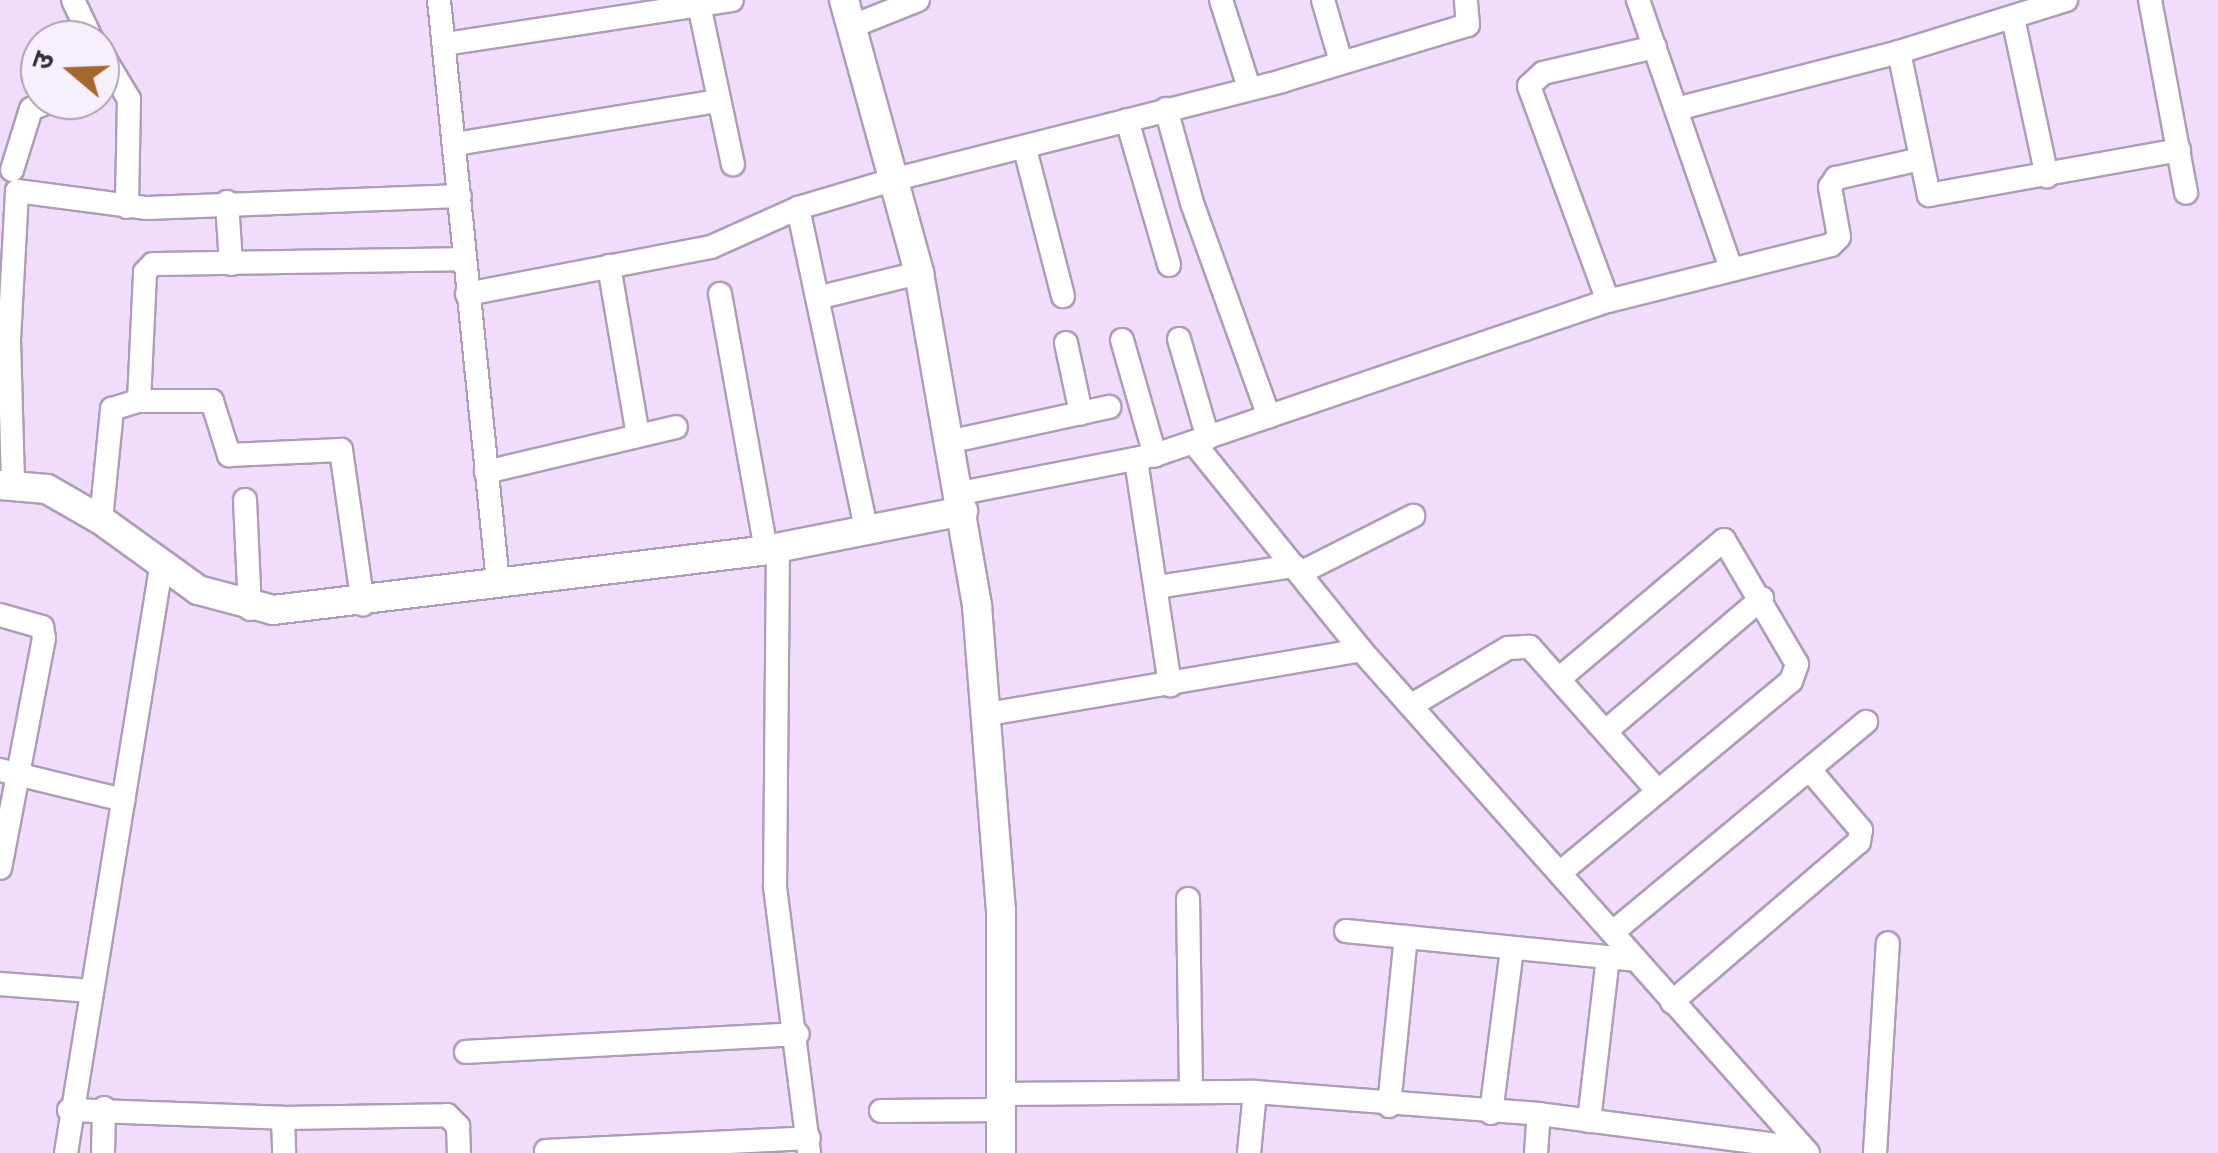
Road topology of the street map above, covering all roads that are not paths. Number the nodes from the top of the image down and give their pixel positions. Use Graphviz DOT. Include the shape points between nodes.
graph roads {
  1 [pos="439,0"];
  2 [pos="732,0"];
  3 [pos="918,0"];
  4 [pos="1221,0"];
  5 [pos="1323,0"];
  6 [pos="1466,0"];
  7 [pos="1638,0"];
  8 [pos="2066,0"];
  9 [pos="2150,0"];
  10 [pos="698,4"];
  11 [pos="849,13"];
  12 [pos="2014,18"];
  13 [pos="444,44"];
  14 [pos="1655,46"];
  15 [pos="1899,52"];
  16 [pos="1341,62"];
  17 [pos="120,86"];
  18 [pos="1249,88"];
  19 [pos="718,101"];
  20 [pos="1680,108"];
  21 [pos="1166,110"];
  22 [pos="28,120"];
  23 [pos="1127,120"];
  24 [pos="455,144"];
  25 [pos="1025,149"];
  26 [pos="2179,150"];
  27 [pos="1920,159"];
  28 [pos="733,164"];
  29 [pos="10,175"];
  30 [pos="2047,176"];
  31 [pos="896,178"];
  32 [pos="2186,193"];
  33 [pos="460,196"];
  34 [pos="226,202"];
  35 [pos="127,207"];
  36 [pos="798,208"];
  37 [pos="463,259"];
  38 [pos="231,264"];
  39 [pos="1169,265"];
  40 [pos="609,266"];
  41 [pos="1731,268"];
  42 [pos="919,273"];
  43 [pos="468,294"];
  44 [pos="720,294"];
  45 [pos="1063,296"];
  46 [pos="821,297"];
  47 [pos="1608,301"];
  48 [pos="1179,339"];
  49 [pos="1122,340"];
  50 [pos="1066,344"];
  51 [pos="139,402"];
  52 [pos="1109,407"];
  53 [pos="1081,413"];
  54 [pos="1268,417"];
  55 [pos="676,427"];
  56 [pos="638,435"];
  57 [pos="952,441"];
  58 [pos="1201,441"];
  59 [pos="1145,458"];
  60 [pos="486,472"];
  61 [pos="6,484"];
  62 [pos="245,500"];
  63 [pos="962,502"];
  64 [pos="1413,516"];
  65 [pos="101,520"];
  66 [pos="866,528"];
  67 [pos="772,549"];
  68 [pos="162,568"];
  69 [pos="1297,569"];
  70 [pos="498,582"];
  71 [pos="1157,587"];
  72 [pos="1762,598"];
  73 [pos="362,604"];
  74 [pos="250,609"];
  75 [pos="0,614"];
  76 [pos="1362,650"];
  77 [pos="1560,678"];
  78 [pos="1170,685"];
  79 [pos="1412,705"];
  80 [pos="988,714"];
  81 [pos="1866,722"];
  82 [pos="1606,732"];
  83 [pos="1810,770"];
  84 [pos="8,772"];
  85 [pos="1658,791"];
  86 [pos="123,800"];
  87 [pos="0,868"];
  88 [pos="1561,872"];
  89 [pos="1188,899"];
  90 [pos="1346,931"];
  91 [pos="1613,932"];
  92 [pos="1406,937"];
  93 [pos="1888,943"];
  94 [pos="1512,948"];
  95 [pos="1608,958"];
  96 [pos="1635,960"];
  97 [pos="0,984"];
  98 [pos="91,991"];
  99 [pos="1672,1002"];
  100 [pos="798,1034"];
  101 [pos="466,1052"];
  102 [pos="1190,1092"];
  103 [pos="1255,1092"];
  104 [pos="1002,1102"];
  105 [pos="1389,1106"];
  106 [pos="104,1108"];
  107 [pos="70,1110"];
  108 [pos="881,1112"];
  109 [pos="1491,1113"];
  110 [pos="1539,1114"];
  111 [pos="283,1118"];
  112 [pos="1589,1121"];
  113 [pos="809,1145"];
  114 [pos="1805,1150"];
  115 [pos="546,1151"];
  116 [pos="66,1153"];
  117 [pos="103,1153"];
  118 [pos="284,1153"];
  119 [pos="459,1153"];
  120 [pos="1002,1153"];
  121 [pos="1250,1153"];
  122 [pos="1536,1153"];
  123 [pos="1875,1153"];
  1 -- 13 [label="street"];
  2 -- 10 [label="street"];
  3 -- 11 [label="street"];
  4 -- 18 [label="street"];
  5 -- 16 [label="street"];
  6 -- 16 [label="street" via="1468,25"];
  7 -- 14 [label="street"];
  8 -- 12 [label="street"];
  9 -- 26 [label="street"];
  10 -- 13 [label="street"];
  10 -- 19 [label="street"];
  11 -- 31 [label="street"];
  12 -- 15 [label="street"];
  12 -- 30 [label="street"];
  13 -- 24 [label="street"];
  14 -- 20 [label="street"];
  14 -- 47 [label="street" via="1543,73 1530,86"];
  15 -- 20 [label="street"];
  15 -- 27 [label="street"];
  16 -- 18 [label="street"];
  17 -- 35 [label="street" via="129,100"];
  18 -- 21 [label="street"];
  19 -- 24 [label="street"];
  19 -- 28 [label="street"];
  20 -- 41 [label="street"];
  21 -- 23 [label="street"];
  21 -- 54 [label="street"];
  22 -- 29 [label="street"];
  23 -- 25 [label="street"];
  23 -- 39 [label="street"];
  24 -- 33 [label="street"];
  25 -- 31 [label="street"];
  25 -- 45 [label="street"];
  26 -- 30 [label="street"];
  26 -- 32 [label="street"];
  27 -- 30 [label="street" via="1926,190 1935,196"];
  27 -- 41 [label="street" via="1836,178 1830,188 1839,237 1832,246"];
  29 -- 35 [label="street"];
  29 -- 61 [label="street"];
  31 -- 36 [label="street"];
  31 -- 42 [label="street"];
  33 -- 34 [label="street"];
  33 -- 37 [label="street"];
  34 -- 35 [label="street"];
  34 -- 38 [label="street"];
  36 -- 40 [label="street" via="730,241"];
  36 -- 46 [label="street"];
  37 -- 38 [label="street"];
  37 -- 43 [label="street"];
  38 -- 51 [label="street" via="148,267"];
  40 -- 43 [label="street"];
  40 -- 56 [label="street"];
  41 -- 47 [label="street"];
  42 -- 46 [label="street"];
  42 -- 57 [label="street"];
  43 -- 60 [label="street"];
  44 -- 67 [label="street"];
  46 -- 66 [label="street"];
  47 -- 54 [label="street"];
  48 -- 58 [label="street"];
  49 -- 59 [label="street"];
  50 -- 53 [label="street"];
  51 -- 65 [label="street" via="110,412"];
  51 -- 73 [label="street" via="212,401 229,455 341,450"];
  52 -- 53 [label="street"];
  53 -- 57 [label="street"];
  54 -- 58 [label="street"];
  55 -- 56 [label="street"];
  56 -- 60 [label="street"];
  57 -- 63 [label="street"];
  58 -- 59 [label="street"];
  58 -- 69 [label="street"];
  59 -- 63 [label="street"];
  59 -- 71 [label="street"];
  60 -- 70 [label="street"];
  61 -- 65 [label="street" via="47,490"];
  62 -- 74 [label="street"];
  63 -- 66 [label="street"];
  63 -- 80 [label="street"];
  64 -- 69 [label="street"];
  65 -- 68 [label="street"];
  66 -- 67 [label="street"];
  67 -- 70 [label="street"];
  67 -- 100 [label="street" via="774,887"];
  68 -- 74 [label="street" via="220,601"];
  68 -- 86 [label="street"];
  69 -- 71 [label="street"];
  69 -- 76 [label="street"];
  70 -- 73 [label="street"];
  71 -- 78 [label="street"];
  72 -- 77 [label="street" via="1730,543 1719,540"];
  72 -- 82 [label="street"];
  72 -- 85 [label="street" via="1792,650 1797,673"];
  73 -- 74 [label="street"];
  75 -- 84 [label="street" via="44,631"];
  76 -- 78 [label="street"];
  76 -- 79 [label="street"];
  77 -- 79 [label="street" via="1520,644"];
  77 -- 82 [label="street"];
  78 -- 80 [label="street"];
  79 -- 88 [label="street"];
  80 -- 104 [label="street" via="1001,911"];
  81 -- 83 [label="street"];
  82 -- 85 [label="street"];
  83 -- 91 [label="street"];
  83 -- 99 [label="street" via="1861,830 1859,842"];
  84 -- 86 [label="street"];
  84 -- 87 [label="street"];
  85 -- 88 [label="street"];
  86 -- 98 [label="street"];
  88 -- 91 [label="street"];
  89 -- 102 [label="street"];
  90 -- 92 [label="street"];
  91 -- 96 [label="street"];
  92 -- 94 [label="street"];
  92 -- 105 [label="street"];
  93 -- 123 [label="street"];
  94 -- 95 [label="street"];
  94 -- 109 [label="street"];
  95 -- 96 [label="street"];
  95 -- 112 [label="street"];
  96 -- 99 [label="street"];
  97 -- 98 [label="street"];
  98 -- 107 [label="street"];
  99 -- 114 [label="street"];
  100 -- 101 [label="street"];
  100 -- 113 [label="street"];
  102 -- 103 [label="street"];
  102 -- 104 [label="street"];
  103 -- 105 [label="street"];
  103 -- 121 [label="street"];
  104 -- 108 [label="street"];
  104 -- 120 [label="street"];
  105 -- 109 [label="street"];
  106 -- 107 [label="street"];
  106 -- 111 [label="street"];
  106 -- 117 [label="street"];
  107 -- 116 [label="street"];
  109 -- 110 [label="street"];
  110 -- 112 [label="street"];
  110 -- 122 [label="street"];
  111 -- 118 [label="street"];
  111 -- 119 [label="street" via="447,1115 458,1126"];
  112 -- 114 [label="street"];
  113 -- 115 [label="street"];
}
